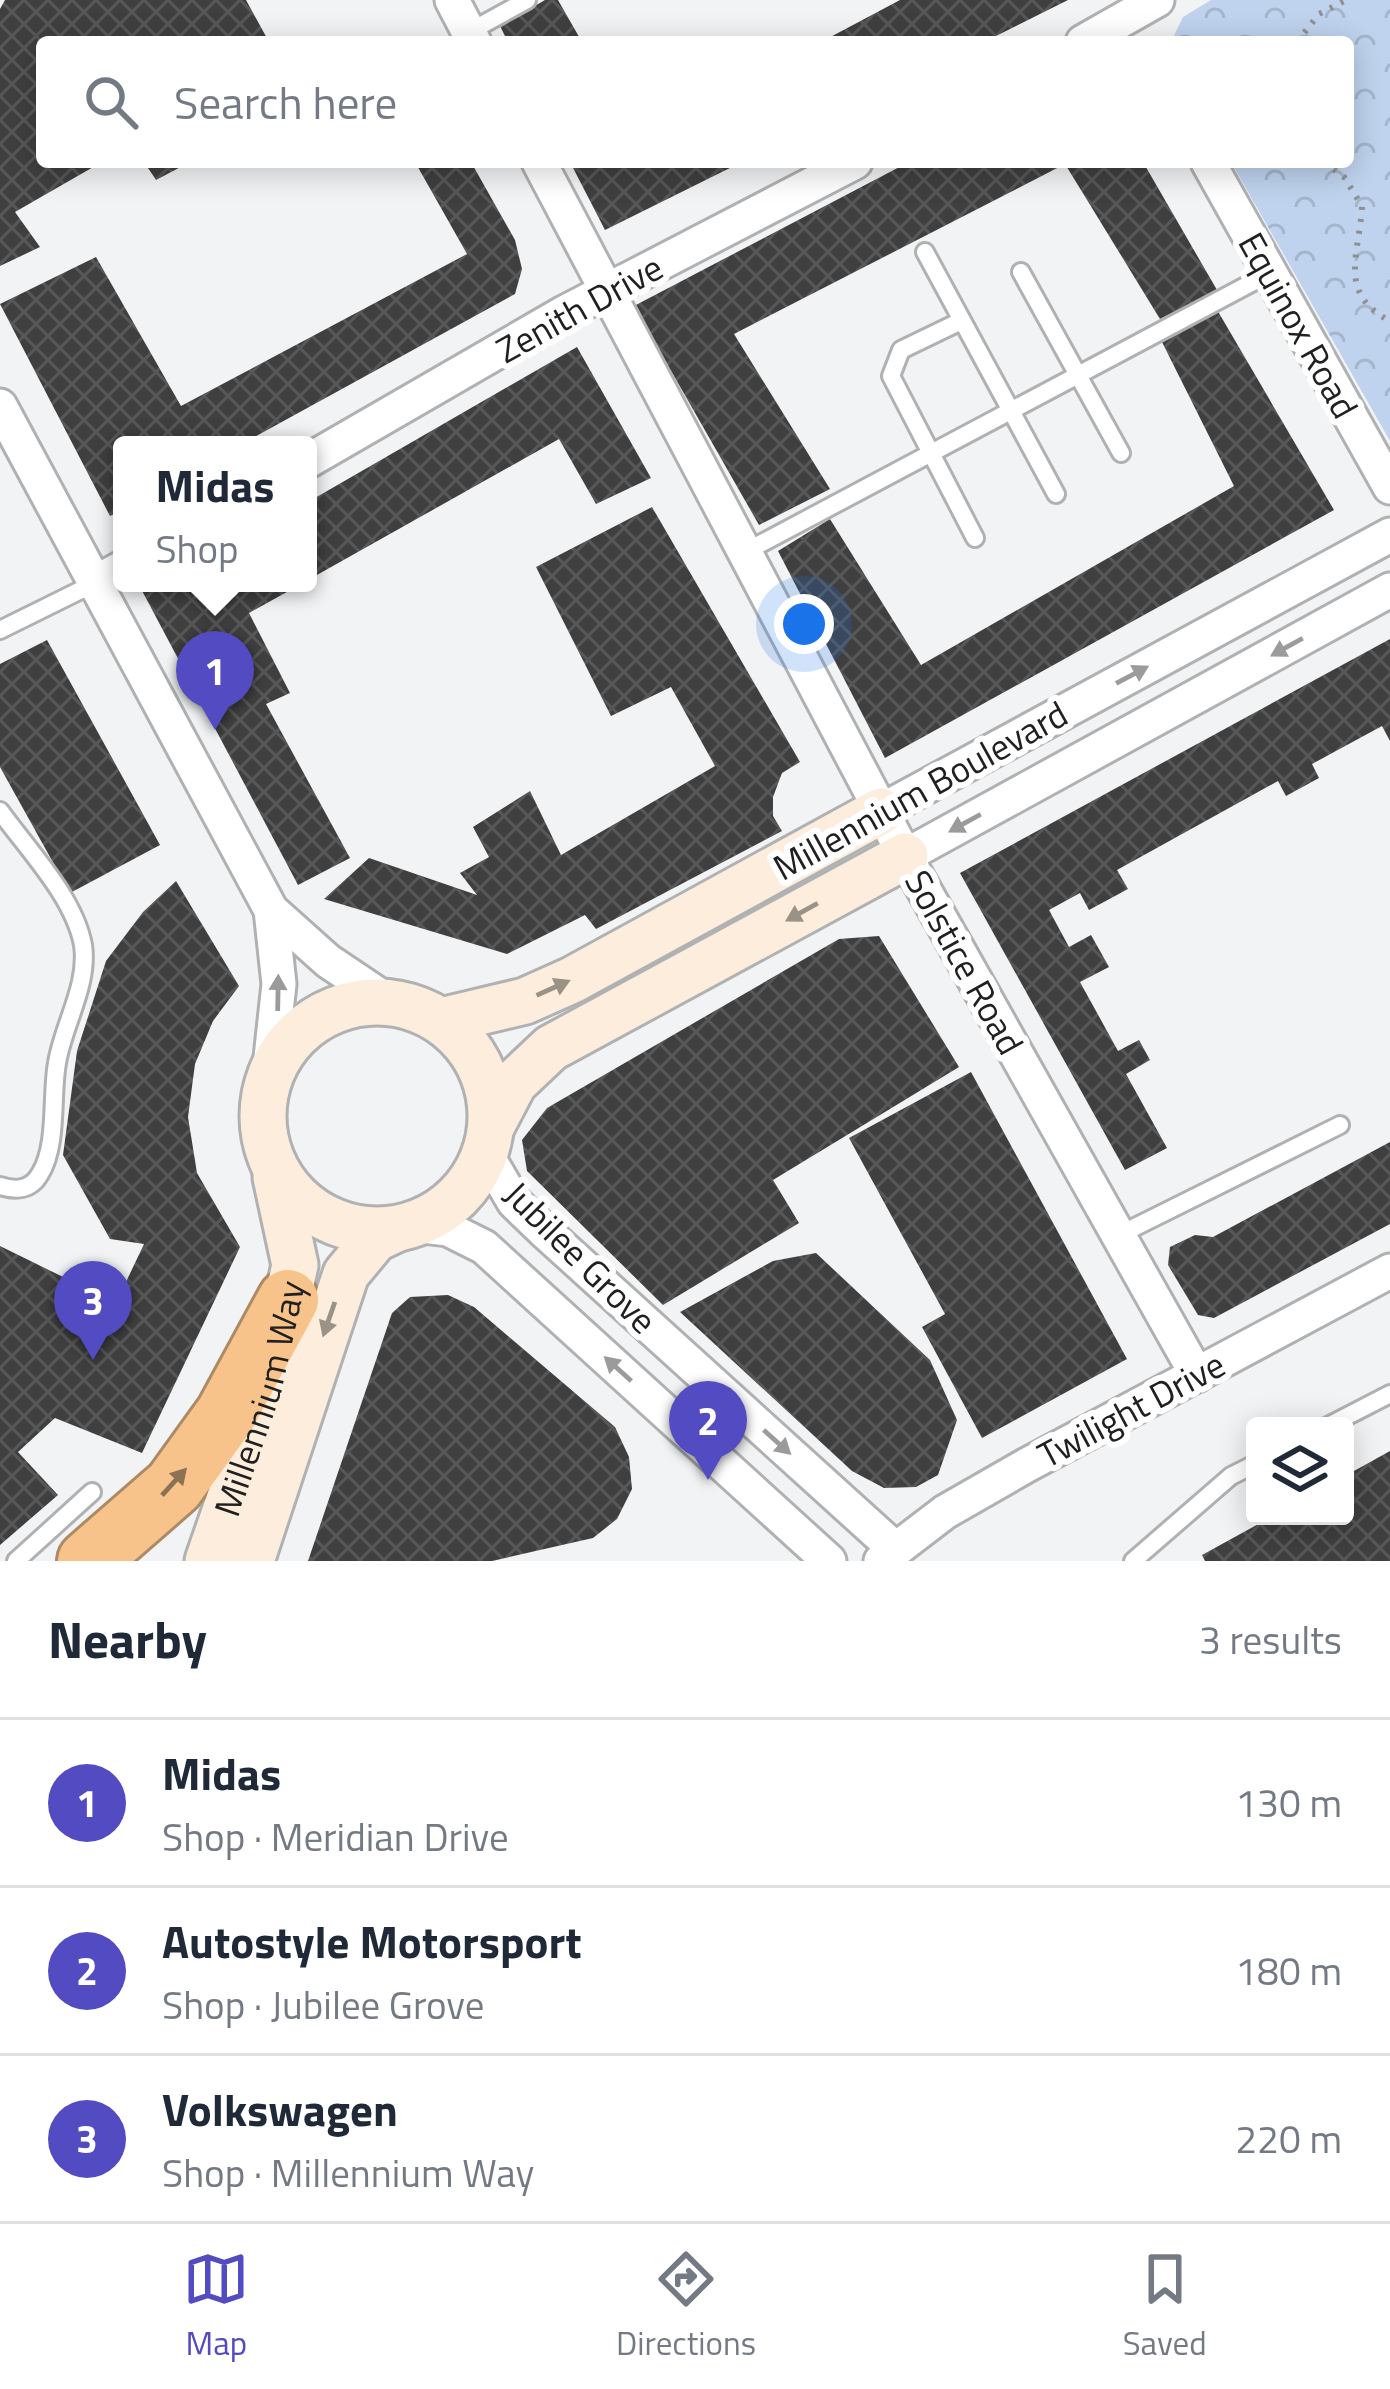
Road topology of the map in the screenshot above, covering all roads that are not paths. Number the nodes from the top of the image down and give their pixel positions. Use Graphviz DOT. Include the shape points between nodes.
graph roads {
  1 [pos="452,0"];
  2 [pos="527,0"];
  3 [pos="1157,0"];
  4 [pos="1128,20"];
  5 [pos="470,36"];
  6 [pos="473,36"];
  7 [pos="1095,36"];
  8 [pos="542,168"];
  9 [pos="843,168"];
  10 [pos="1211,168"];
  11 [pos="925,252"];
  12 [pos="1021,272"];
  13 [pos="1270,273"];
  14 [pos="608,290"];
  15 [pos="962,321"];
  16 [pos="1078,373"];
  17 [pos="0,406"];
  18 [pos="1009,410"];
  19 [pos="1120,453"];
  20 [pos="929,454"];
  21 [pos="317,456"];
  22 [pos="1390,487"];
  23 [pos="1056,494"];
  24 [pos="1390,535"];
  25 [pos="975,538"];
  26 [pos="746,552"];
  27 [pos="108,576"];
  28 [pos="1390,590"];
  29 [pos="116,592"];
  30 [pos="0,630"];
  31 [pos="0,811"];
  32 [pos="881,811"];
  33 [pos="905,856"];
  34 [pos="271,910"];
  35 [pos="389,1002"];
  36 [pos="441,1021"];
  37 [pos="269,1076"];
  38 [pos="1340,1125"];
  39 [pos="489,1140"];
  40 [pos="272,1163"];
  41 [pos="0,1186"];
  42 [pos="401,1227"];
  43 [pos="1119,1235"];
  44 [pos="1390,1271"];
  45 [pos="288,1300"];
  46 [pos="1197,1375"];
  47 [pos="1390,1394"];
  48 [pos="1345,1417"];
  49 [pos="1246,1468"];
  50 [pos="92,1492"];
  51 [pos="888,1555"];
  52 [pos="224,1557"];
  53 [pos="1138,1559"];
  54 [pos="16,1561"];
  55 [pos="88,1561"];
  56 [pos="829,1561"];
  1 -- 5 [label="street"];
  2 -- 6 [label="lane"];
  3 -- 4 [label="street"];
  4 -- 7 [label="street"];
  8 -- 14 [label="street, Solstice Road"];
  9 -- 14 [label="street, Zenith Drive"];
  10 -- 13 [label="street, Equinox Road"];
  11 -- 15 [label="lane"];
  12 -- 16 [label="lane"];
  13 -- 16 [label="lane"];
  13 -- 22 [label="street, Equinox Road"];
  14 -- 21 [label="street, Zenith Drive"];
  14 -- 26 [label="street, Solstice Road"];
  15 -- 18 [label="lane"];
  15 -- 20 [label="lane" via="901,350 893,364 894,389"];
  16 -- 18 [label="lane"];
  16 -- 19 [label="lane"];
  17 -- 27 [label="street"];
  18 -- 20 [label="lane"];
  18 -- 23 [label="lane"];
  20 -- 25 [label="lane"];
  20 -- 26 [label="lane"];
  32 -- 24 [label="street, Millennium Boulevard, one-way"];
  26 -- 32 [label="street, Solstice Road"];
  27 -- 30 [label="lane"];
  28 -- 33 [label="street, Millennium Boulevard, one-way"];
  29 -- 34 [label="street"];
  31 -- 41 [label="lane" via="78,927 83,969 57,1061 46,1161 32,1184"];
  32 -- 33 [label="street, Solstice Road"];
  36 -- 32 [label="street, Millennium Boulevard, one-way" via="572,980"];
  33 -- 39 [label="street, Millennium Boulevard, one-way" via="551,1048 514,1083"];
  33 -- 43 [label="street, Solstice Road"];
  34 -- 35 [label="street"];
  37 -- 34 [label="street, one-way" via="279,984"];
  35 -- 36 [label="street"];
  35 -- 37 [label="street" via="356,1003 320,1017 289,1042"];
  36 -- 39 [label="street" via="478,1061 490,1092"];
  37 -- 40 [label="street" via="262,1120"];
  38 -- 43 [label="lane"];
  39 -- 42 [label="street, Millennium Boulevard" via="470,1183 448,1207"];
  39 -- 51 [label="street, Jubilee Grove, one-way" via="514,1202"];
  40 -- 42 [label="street" via="297,1198 333,1222"];
  40 -- 45 [label="street, Millennium Way" via="293,1240"];
  42 -- 52 [label="street, Millennium Way, one-way" via="375,1239 346,1274"];
  56 -- 42 [label="street, Jubilee Grove, one-way" via="484,1246 448,1229"];
  43 -- 46 [label="street, Solstice Road"];
  44 -- 46 [label="street, Twilight Drive"];
  45 -- 52 [label="street, Millennium Way"];
  55 -- 45 [label="highway, one-way" via="174,1486 226,1414"];
  46 -- 51 [label="street, Twilight Drive" via="1006,1477"];
  47 -- 48 [label="lane"];
  49 -- 53 [label="lane"];
  50 -- 54 [label="lane"];
}
